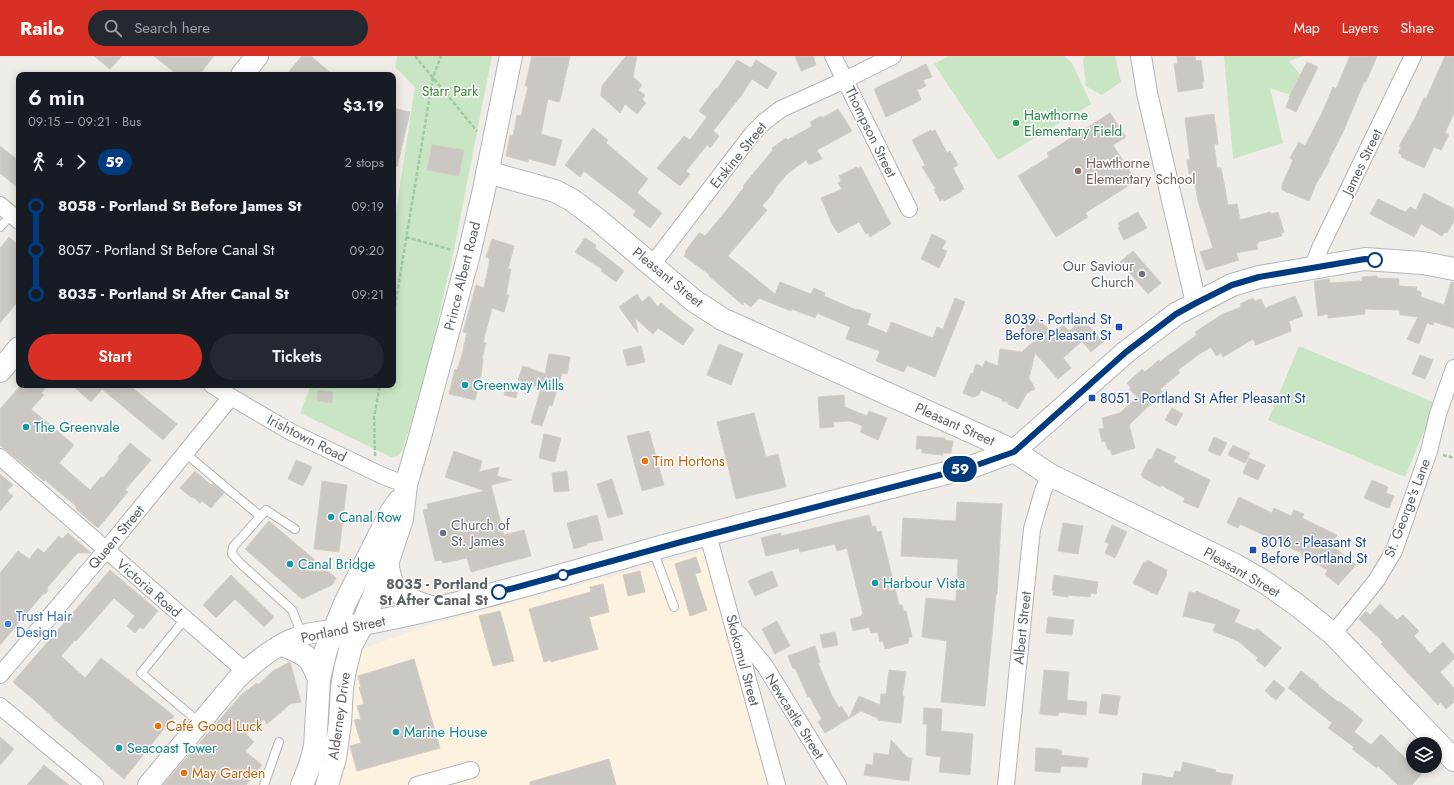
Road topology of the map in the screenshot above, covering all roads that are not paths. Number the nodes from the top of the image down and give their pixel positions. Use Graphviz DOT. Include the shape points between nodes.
graph roads {
  1 [pos="257,56"];
  2 [pos="511,56"];
  3 [pos="833,56"];
  4 [pos="893,56"];
  5 [pos="1141,56"];
  6 [pos="1413,56"];
  7 [pos="244,72"];
  8 [pos="846,80"];
  9 [pos="487,172"];
  10 [pos="910,208"];
  11 [pos="10,214"];
  12 [pos="0,227"];
  13 [pos="652,265"];
  14 [pos="1312,269"];
  15 [pos="1454,269"];
  16 [pos="1196,303"];
  17 [pos="16,352"];
  18 [pos="1454,368"];
  19 [pos="0,371"];
  20 [pos="216,388"];
  21 [pos="230,397"];
  22 [pos="1014,452"];
  23 [pos="185,453"];
  24 [pos="0,457"];
  25 [pos="1050,475"];
  26 [pos="405,490"];
  27 [pos="260,516"];
  28 [pos="295,530"];
  29 [pos="708,535"];
  30 [pos="653,549"];
  31 [pos="106,550"];
  32 [pos="387,564"];
  33 [pos="674,607"];
  34 [pos="437,608"];
  35 [pos="185,619"];
  36 [pos="362,625"];
  37 [pos="334,629"];
  38 [pos="735,629"];
  39 [pos="1333,634"];
  40 [pos="303,636"];
  41 [pos="283,645"];
  42 [pos="245,671"];
  43 [pos="0,675"];
  44 [pos="319,679"];
  45 [pos="0,706"];
  46 [pos="200,723"];
  47 [pos="279,742"];
  48 [pos="1454,760"];
  49 [pos="471,770"];
  50 [pos="305,784"];
  51 [pos="94,785"];
  52 [pos="148,785"];
  53 [pos="264,785"];
  54 [pos="327,785"];
  55 [pos="416,785"];
  56 [pos="777,785"];
  57 [pos="838,785"];
  58 [pos="1006,785"];
  1 -- 7 [label="main road"];
  2 -- 9 [label="main road, Prince Albert Road"];
  3 -- 8 [label="street, Thompson Street"];
  4 -- 8 [label="street, Erskine Street"];
  5 -- 16 [label="street" via="1147,93"];
  6 -- 14 [label="street, James Street"];
  8 -- 10 [label="street, Thompson Street"];
  8 -- 13 [label="street, Erskine Street" via="781,109 765,121 752,134"];
  9 -- 13 [label="main road, Pleasant Street" via="555,191 572,200"];
  9 -- 26 [label="main road, Prince Albert Road" via="469,254"];
  11 -- 12 [label="lane"];
  13 -- 22 [label="main road, Pleasant Street" via="693,300 722,319"];
  14 -- 15 [label="main road, Portland Street" via="1365,259 1423,263"];
  14 -- 16 [label="main road, Portland Street" via="1259,277 1232,285"];
  16 -- 22 [label="main road, Portland Street" via="1176,314 1126,352"];
  17 -- 19 [label="main road"];
  18 -- 39 [label="street, St. George's Lane" via="1438,414 1429,451 1394,551 1376,581"];
  20 -- 21 [label="street, Irishtown Road"];
  21 -- 23 [label="street, Queen Street"];
  21 -- 26 [label="street, Irishtown Road" via="291,432 374,470"];
  22 -- 25 [label="main road, Pleasant Street"];
  22 -- 29 [label="main road, Portland Street" via="974,466"];
  23 -- 27 [label="lane"];
  23 -- 31 [label="street, Queen Street"];
  24 -- 31 [label="street, Victoria Road"];
  25 -- 39 [label="main road, Pleasant Street" via="1235,565 1263,581"];
  25 -- 58 [label="street, Albert Street" via="1032,529"];
  26 -- 32 [label="main road, Prince Albert Road" via="402,519"];
  26 -- 37 [label="main road, Prince Albert Road" via="391,512"];
  27 -- 28 [label="lane" via="266,510"];
  27 -- 40 [label="lane" via="233,547 232,554 292,610"];
  29 -- 30 [label="main road, Portland Street"];
  29 -- 38 [label="street, Skokomul Street"];
  30 -- 33 [label="lane"];
  30 -- 34 [label="main road, Portland Street"];
  31 -- 35 [label="street, Victoria Road"];
  31 -- 43 [label="street, Queen Street"];
  32 -- 34 [label="main road" via="393,586 407,598"];
  32 -- 36 [label="main road, Prince Albert Road"];
  34 -- 36 [label="main road, Portland Street"];
  35 -- 42 [label="street, Victoria Road"];
  35 -- 46 [label="lane" via="141,673"];
  36 -- 37 [label="main road, Portland Street"];
  36 -- 54 [label="main road, Alderney Drive" via="351,646 345,670 336,751"];
  37 -- 40 [label="street, Portland Street"];
  37 -- 44 [label="main road, Alderney Drive"];
  38 -- 56 [label="street, Skokomul Street"];
  38 -- 57 [label="street, Newcastle Street" via="765,666"];
  39 -- 48 [label="main road, Pleasant Street"];
  40 -- 41 [label="street, Portland Street"];
  41 -- 42 [label="street, Portland Street" via="272,650"];
  41 -- 44 [label="main road" via="304,654 312,662"];
  42 -- 46 [label="street, Portland Street"];
  44 -- 50 [label="main road, Alderney Drive" via="316,747"];
  45 -- 51 [label="street"];
  46 -- 52 [label="street, Portland Street"];
  47 -- 53 [label="lane"];
  49 -- 55 [label="street"];
}
